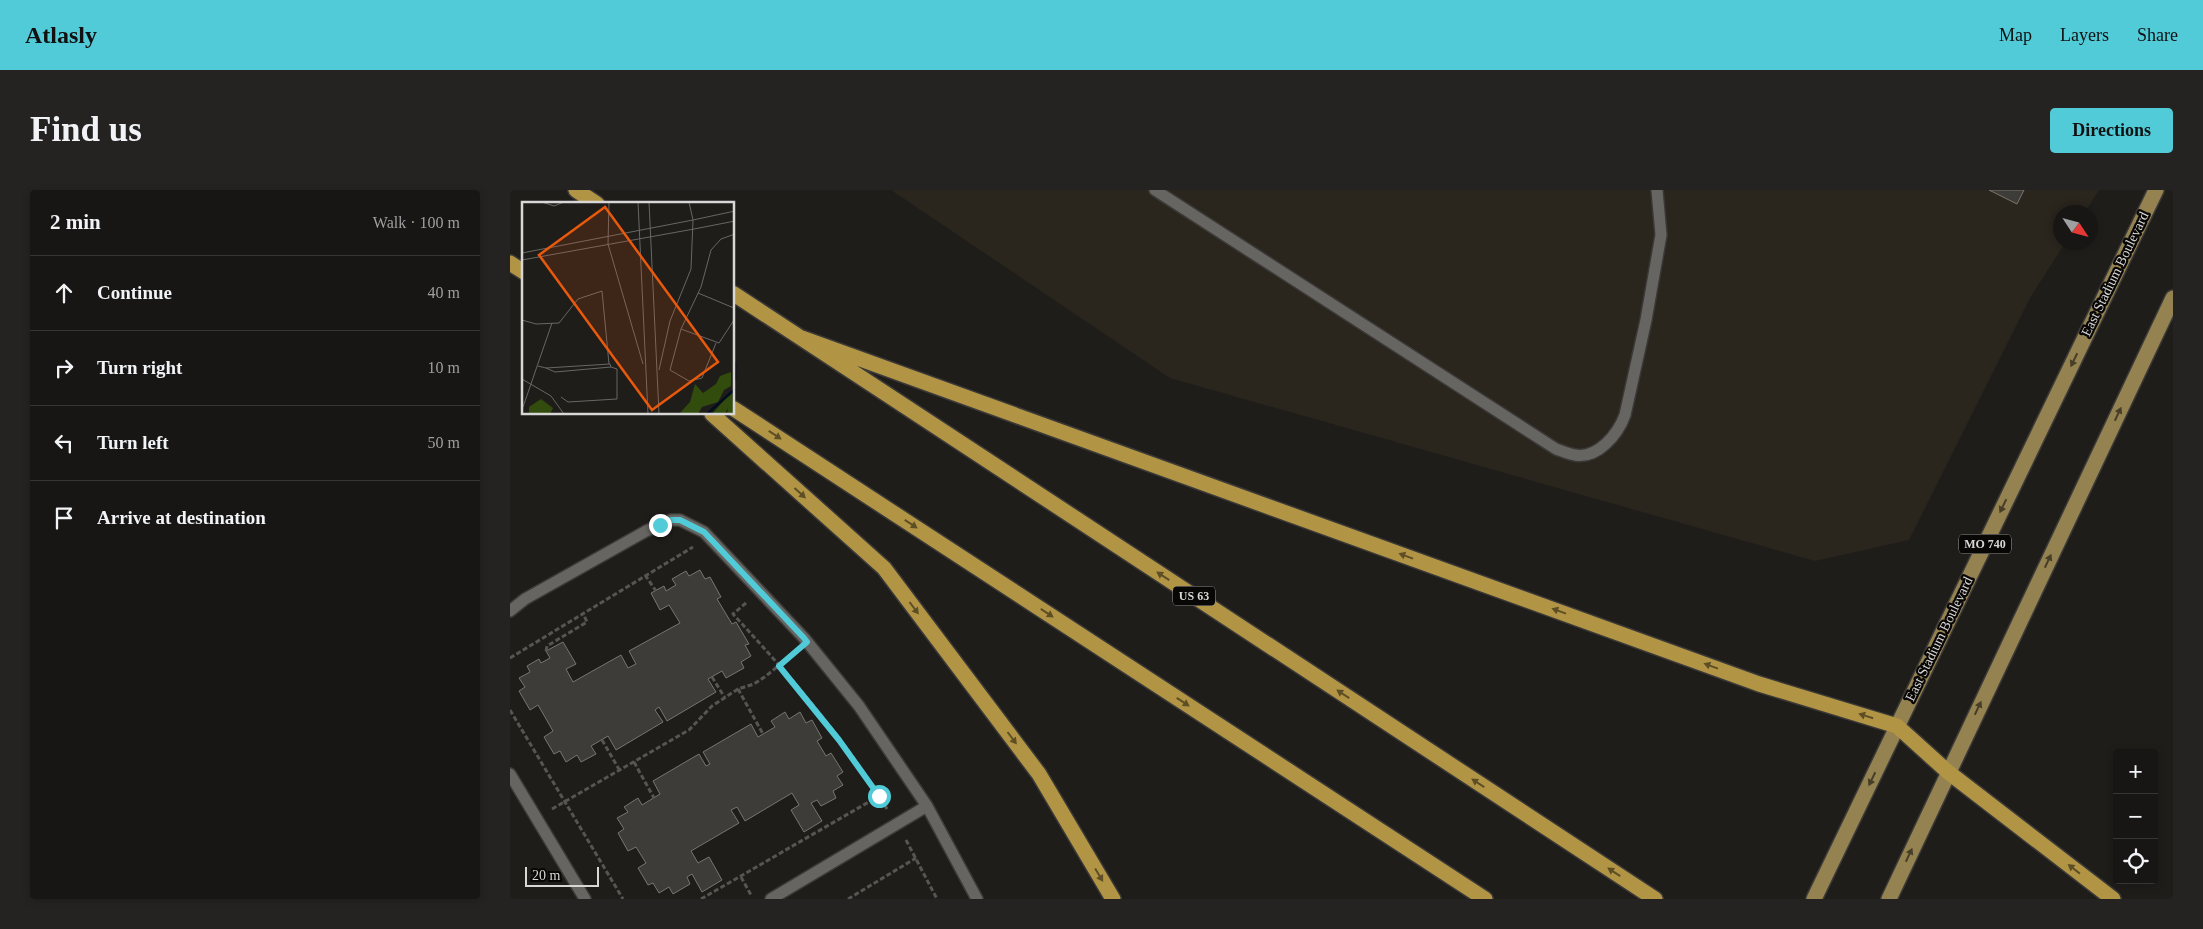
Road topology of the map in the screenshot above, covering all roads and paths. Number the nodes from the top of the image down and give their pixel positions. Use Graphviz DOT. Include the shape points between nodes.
graph roads {
  1 [pos="576,190"];
  2 [pos="1155,190"];
  3 [pos="1657,190"];
  4 [pos="2156,190"];
  5 [pos="594,202"];
  6 [pos="510,263"];
  7 [pos="522,271"];
  8 [pos="735,295"];
  9 [pos="2173,298"];
  10 [pos="802,338"];
  11 [pos="735,410"];
  12 [pos="713,415"];
  13 [pos="696,545"];
  14 [pos="645,576"];
  15 [pos="656,591"];
  16 [pos="749,600"];
  17 [pos="510,611"];
  18 [pos="583,613"];
  19 [pos="807,642"];
  20 [pos="546,651"];
  21 [pos="510,658"];
  22 [pos="779,666"];
  23 [pos="712,677"];
  24 [pos="738,689"];
  25 [pos="725,698"];
  26 [pos="510,710"];
  27 [pos="1898,726"];
  28 [pos="763,734"];
  29 [pos="602,740"];
  30 [pos="634,762"];
  31 [pos="620,771"];
  32 [pos="1948,772"];
  33 [pos="510,774"];
  34 [pos="879,796"];
  35 [pos="654,798"];
  36 [pos="566,802"];
  37 [pos="927,806"];
  38 [pos="888,812"];
  39 [pos="537,818"];
  40 [pos="906,840"];
  41 [pos="916,858"];
  42 [pos="741,877"];
  43 [pos="751,895"];
  44 [pos="585,899"];
  45 [pos="623,899"];
  46 [pos="701,899"];
  47 [pos="771,899"];
  48 [pos="848,899"];
  49 [pos="937,899"];
  50 [pos="977,899"];
  51 [pos="1113,899"];
  52 [pos="1485,899"];
  53 [pos="1655,899"];
  54 [pos="1814,899"];
  55 [pos="1889,899"];
  56 [pos="2113,899"];
  1 -- 5 [label="highway"];
  2 -- 3 [label="lane" via="1556,449 1577,456 1596,451 1613,437 1625,415 1661,235"];
  4 -- 27 [label="main road, East Stadium Boulevard / MO 740, one-way"];
  6 -- 7 [label="highway"];
  8 -- 10 [label="highway, US 63"];
  32 -- 9 [label="main road, one-way"];
  27 -- 10 [label="highway, one-way" via="1760,684"];
  53 -- 10 [label="highway, US 63, one-way"];
  11 -- 52 [label="highway, one-way"];
  12 -- 51 [label="highway, one-way" via="884,568 1039,774"];
  13 -- 14 [label="path"];
  14 -- 15 [label="path"];
  14 -- 18 [label="path"];
  16 -- 22 [label="path" via="733,614"];
  17 -- 19 [label="lane" via="646,531 671,520 680,520 704,532"];
  18 -- 20 [label="path" via="587,622 547,646"];
  18 -- 21 [label="path"];
  19 -- 22 [label="path"];
  19 -- 37 [label="lane" via="859,706"];
  22 -- 24 [label="path" via="754,684"];
  22 -- 34 [label="path"];
  23 -- 25 [label="path"];
  24 -- 25 [label="path"];
  24 -- 28 [label="path"];
  25 -- 30 [label="path" via="712,706 689,730"];
  26 -- 36 [label="path"];
  27 -- 32 [label="highway"];
  27 -- 54 [label="main road, East Stadium Boulevard / MO 740, one-way"];
  29 -- 31 [label="path"];
  30 -- 31 [label="path"];
  30 -- 35 [label="path"];
  31 -- 36 [label="path"];
  55 -- 32 [label="main road, one-way"];
  56 -- 32 [label="highway, one-way"];
  33 -- 39 [label="lane"];
  34 -- 38 [label="path"];
  34 -- 42 [label="path"];
  36 -- 39 [label="path"];
  36 -- 45 [label="path"];
  37 -- 47 [label="lane"];
  37 -- 50 [label="lane"];
  39 -- 44 [label="lane"];
  40 -- 41 [label="path"];
  41 -- 48 [label="path"];
  41 -- 49 [label="path"];
  42 -- 43 [label="path"];
  42 -- 46 [label="path"];
}
